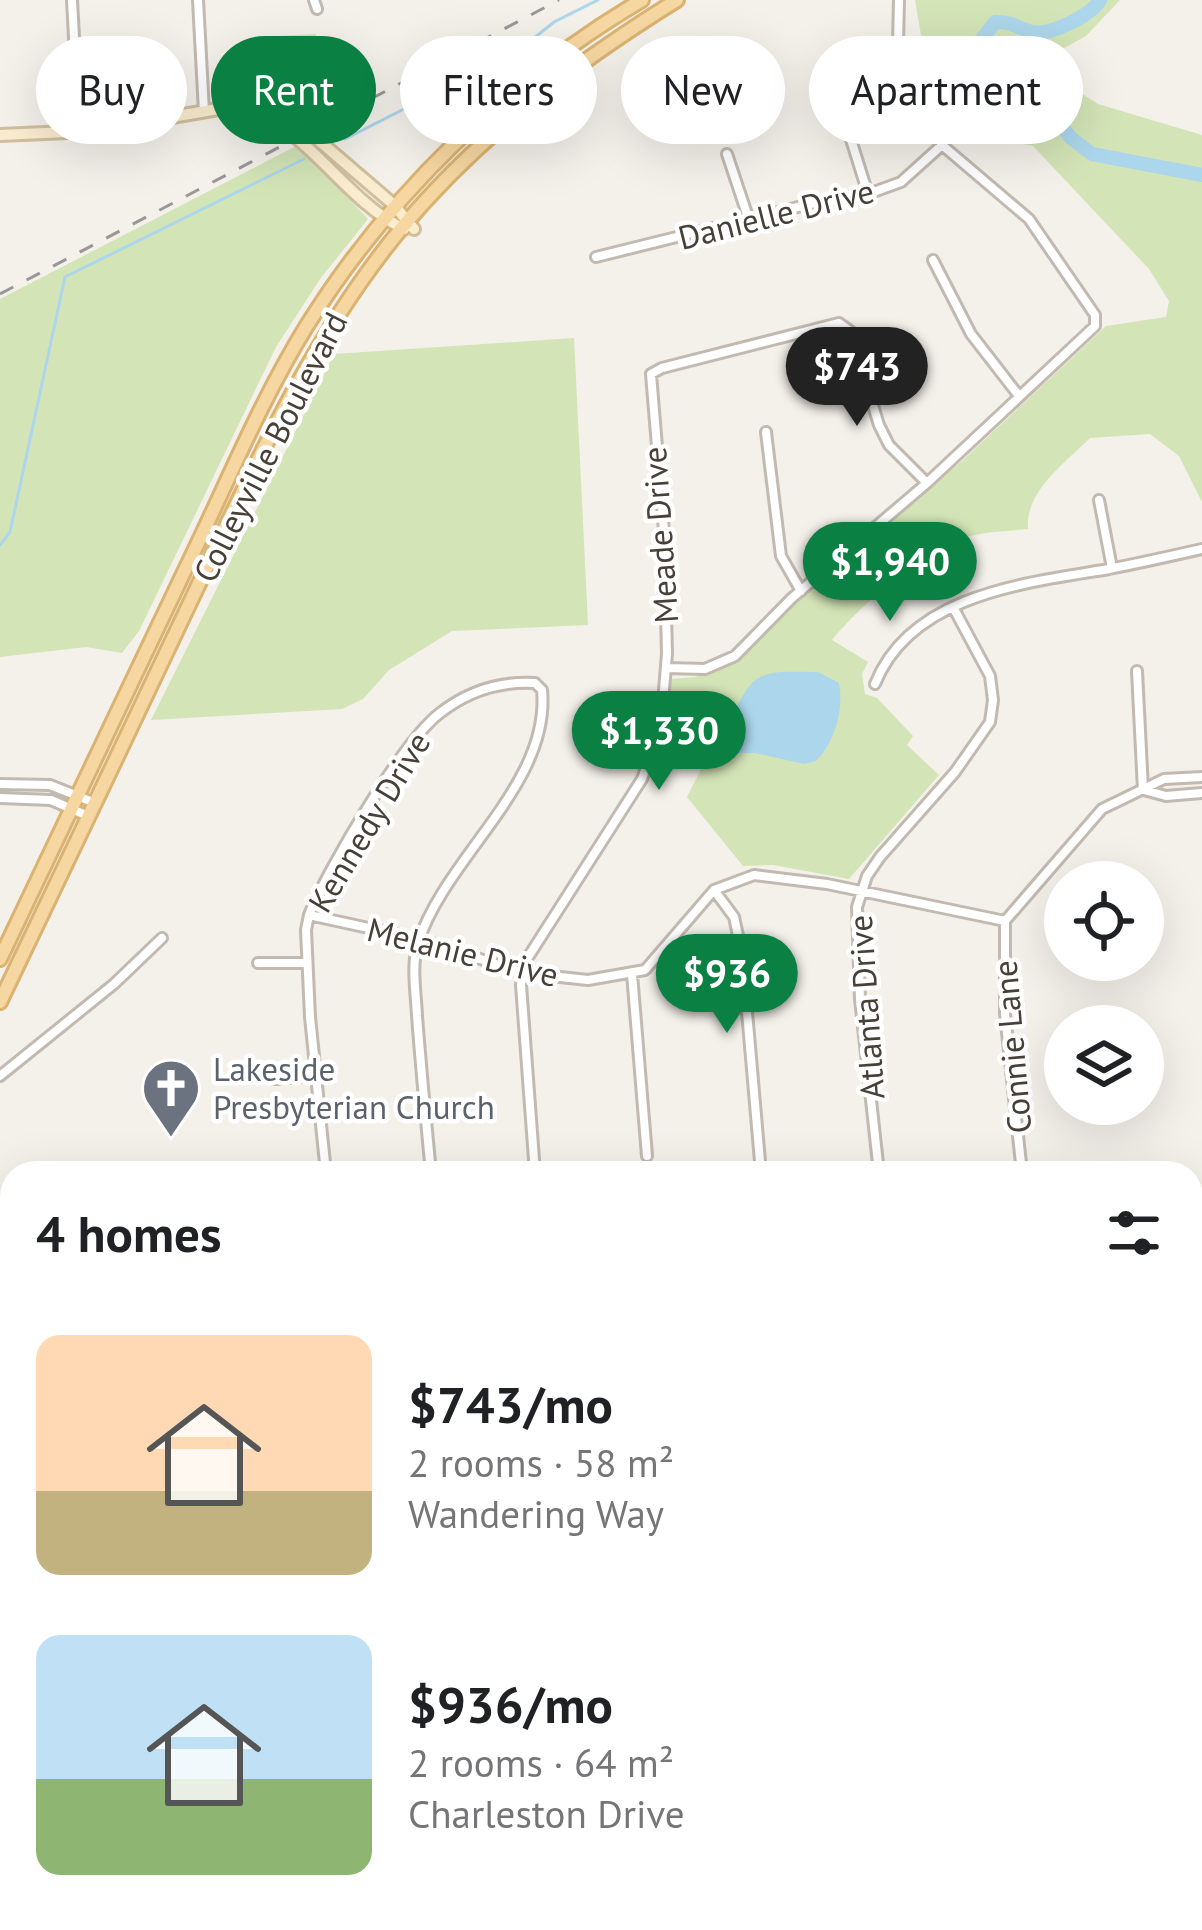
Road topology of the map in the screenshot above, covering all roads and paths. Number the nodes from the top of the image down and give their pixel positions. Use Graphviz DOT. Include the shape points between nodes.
graph roads {
  1 [pos="72,0"];
  2 [pos="198,0"];
  3 [pos="642,0"];
  4 [pos="677,0"];
  5 [pos="899,0"];
  6 [pos="74,36"];
  7 [pos="204,112"];
  8 [pos="187,115"];
  9 [pos="36,134"];
  10 [pos="0,136"];
  11 [pos="852,144"];
  12 [pos="942,145"];
  13 [pos="727,154"];
  14 [pos="868,194"];
  15 [pos="390,210"];
  16 [pos="749,220"];
  17 [pos="405,224"];
  18 [pos="596,257"];
  19 [pos="934,260"];
  20 [pos="1019,396"];
  21 [pos="766,432"];
  22 [pos="927,483"];
  23 [pos="1099,500"];
  24 [pos="200,539"];
  25 [pos="217,547"];
  26 [pos="1202,549"];
  27 [pos="1112,568"];
  28 [pos="801,591"];
  29 [pos="953,607"];
  30 [pos="666,668"];
  31 [pos="1137,671"];
  32 [pos="875,684"];
  33 [pos="1202,777"];
  34 [pos="0,784"];
  35 [pos="1143,790"];
  36 [pos="1202,793"];
  37 [pos="0,798"];
  38 [pos="74,802"];
  39 [pos="92,810"];
  40 [pos="714,890"];
  41 [pos="860,891"];
  42 [pos="309,915"];
  43 [pos="1005,921"];
  44 [pos="162,938"];
  45 [pos="419,939"];
  46 [pos="0,958"];
  47 [pos="258,963"];
  48 [pos="308,963"];
  49 [pos="523,973"];
  50 [pos="632,974"];
  51 [pos="0,1001"];
  52 [pos="0,1076"];
  53 [pos="316,1076"];
  54 [pos="275,1079"];
  55 [pos="647,1156"];
  56 [pos="325,1161"];
  57 [pos="430,1161"];
  58 [pos="534,1161"];
  59 [pos="760,1161"];
  60 [pos="878,1161"];
  61 [pos="1021,1161"];
  1 -- 6 [label="street"];
  2 -- 7 [label="street"];
  3 -- 15 [label="main road, Colleyville Boulevard" via="506,99"];
  4 -- 17 [label="main road, Colleyville Boulevard" via="532,99"];
  5 -- 12 [label="street" via="903,71"];
  7 -- 8 [label="main road"];
  7 -- 15 [label="main road" via="260,107 290,118"];
  9 -- 10 [label="main road"];
  11 -- 14 [label="street"];
  12 -- 14 [label="street, Danielle Drive" via="901,182"];
  12 -- 20 [label="street" via="1029,219 1095,315 1096,323"];
  13 -- 16 [label="street"];
  14 -- 16 [label="street, Danielle Drive"];
  15 -- 17 [label="main road"];
  15 -- 24 [label="main road, Colleyville Boulevard" via="299,339"];
  16 -- 18 [label="street, Danielle Drive"];
  17 -- 25 [label="main road, Colleyville Boulevard" via="326,333"];
  19 -- 20 [label="street" via="971,334"];
  20 -- 22 [label="street"];
  21 -- 28 [label="street" via="781,556"];
  22 -- 28 [label="street"];
  22 -- 30 [label="street, Meade Drive" via="889,445 845,326 653,372"];
  23 -- 27 [label="street"];
  24 -- 25 [label="main road"];
  24 -- 38 [label="main road, Colleyville Boulevard"];
  25 -- 39 [label="main road, Colleyville Boulevard"];
  26 -- 27 [label="street"];
  27 -- 29 [label="street" via="1000,589"];
  28 -- 30 [label="street" via="735,656 705,669"];
  29 -- 32 [label="street" via="890,653"];
  29 -- 41 [label="street, Atlanta Drive" via="990,676 990,722"];
  30 -- 49 [label="street, Meade Drive" via="661,725 642,779 531,948"];
  31 -- 35 [label="street"];
  33 -- 35 [label="street" via="1164,779"];
  34 -- 38 [label="street" via="50,785"];
  35 -- 36 [label="street"];
  35 -- 43 [label="street" via="1102,809"];
  37 -- 38 [label="street"];
  38 -- 39 [label="street"];
  38 -- 46 [label="main road, Colleyville Boulevard"];
  39 -- 51 [label="main road, Colleyville Boulevard"];
  40 -- 41 [label="street" via="754,875"];
  40 -- 50 [label="street" via="653,964"];
  40 -- 59 [label="street" via="734,917 742,954"];
  41 -- 43 [label="street"];
  41 -- 60 [label="street, Atlanta Drive" via="860,999"];
  42 -- 45 [label="street, Melanie Drive"];
  42 -- 45 [label="street, Kennedy Drive" via="429,722 483,689 535,683 542,728 533,755"];
  42 -- 48 [label="street, Kennedy Drive"];
  43 -- 61 [label="street, Connie Lane"];
  44 -- 52 [label="street"];
  45 -- 49 [label="street, Melanie Drive"];
  45 -- 57 [label="street"];
  47 -- 48 [label="street"];
  48 -- 53 [label="street, Kennedy Drive"];
  49 -- 50 [label="street, Melanie Drive" via="588,980"];
  49 -- 58 [label="street, Meade Drive"];
  50 -- 55 [label="street"];
  53 -- 54 [label="street"];
  53 -- 56 [label="street, Kennedy Drive"];
}
